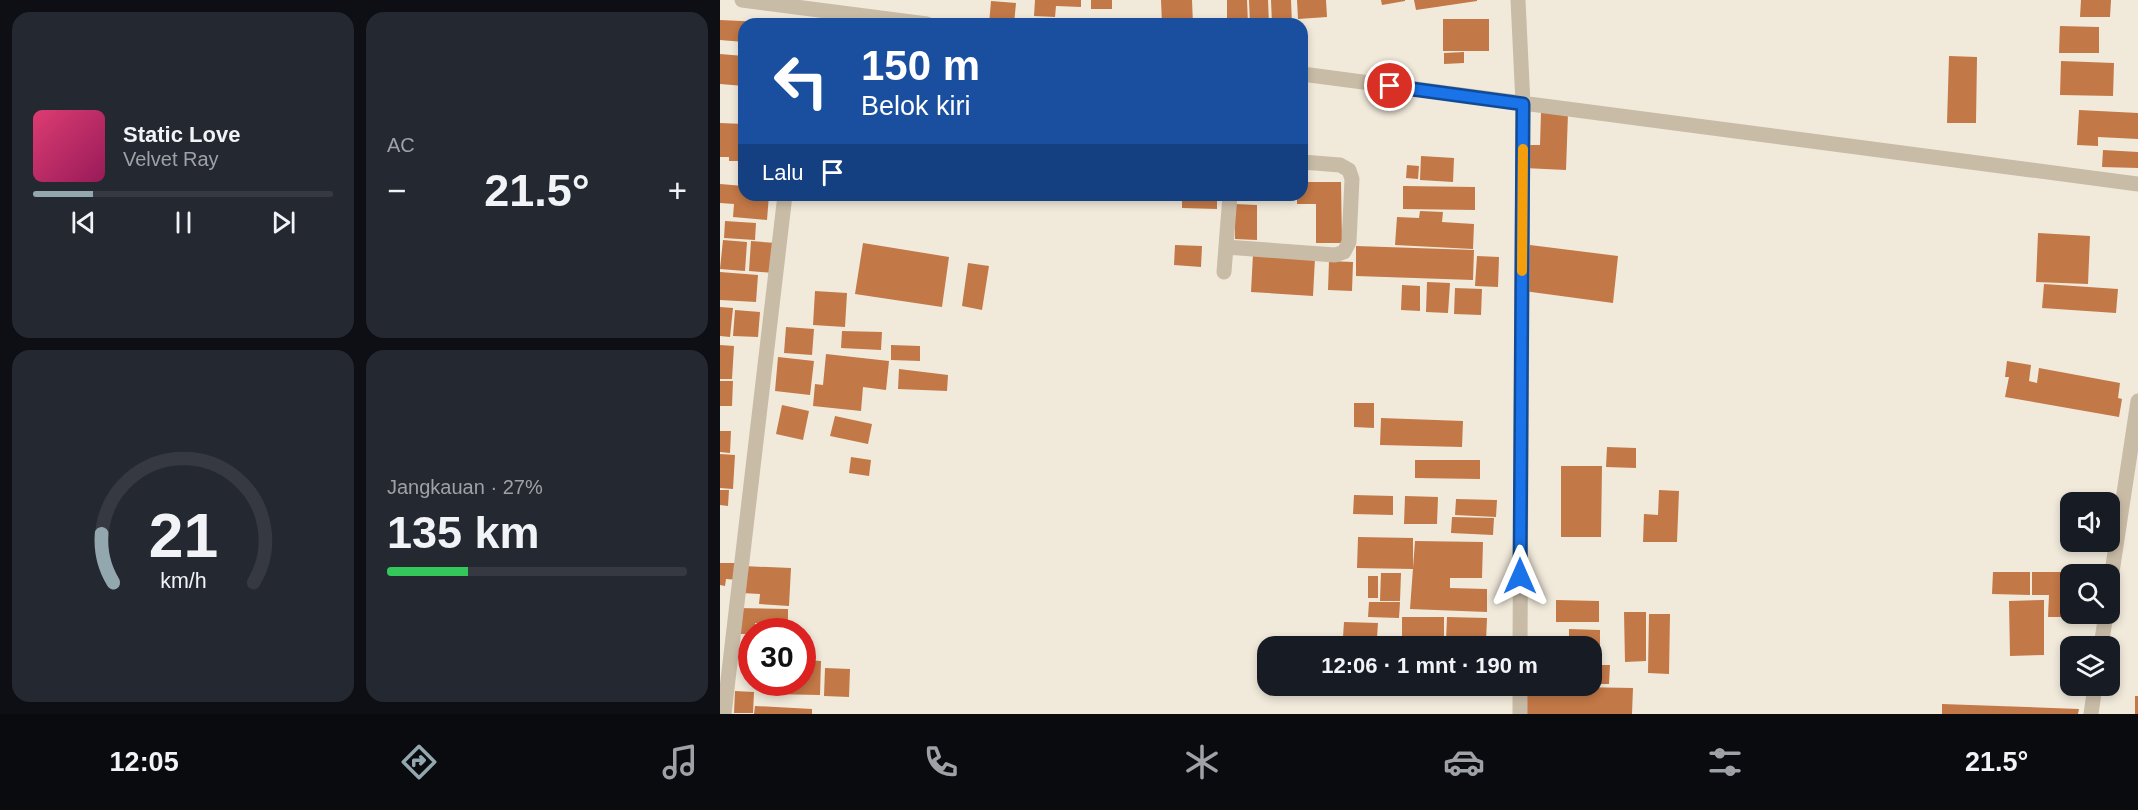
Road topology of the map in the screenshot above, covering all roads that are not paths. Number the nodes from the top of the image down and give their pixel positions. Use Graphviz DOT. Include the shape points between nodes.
graph roads {
  1 [pos="742,0"];
  2 [pos="1518,0"];
  3 [pos="807,4"];
  4 [pos="891,18"];
  5 [pos="1308,75"];
  6 [pos="1523,104"];
  7 [pos="1308,162"];
  8 [pos="2138,184"];
  9 [pos="784,201"];
  10 [pos="1230,201"];
  11 [pos="1226,247"];
  12 [pos="1224,272"];
  13 [pos="2138,401"];
  14 [pos="2113,564"];
  15 [pos="1520,636"];
  16 [pos="1520,696"];
  17 [pos="2094,696"];
  18 [pos="724,714"];
  19 [pos="1520,714"];
  20 [pos="2091,714"];
  1 -- 3 [label="street"];
  2 -- 6 [label="street"];
  3 -- 4 [label="street"];
  5 -- 6 [label="street"];
  6 -- 8 [label="street"];
  6 -- 15 [label="street"];
  7 -- 11 [label="street" via="1340,165 1349,170 1349,242 1344,252 1335,255"];
  9 -- 18 [label="street"];
  10 -- 11 [label="street"];
  11 -- 12 [label="street"];
  13 -- 14 [label="street"];
  16 -- 19 [label="street"];
  17 -- 20 [label="street"];
}
